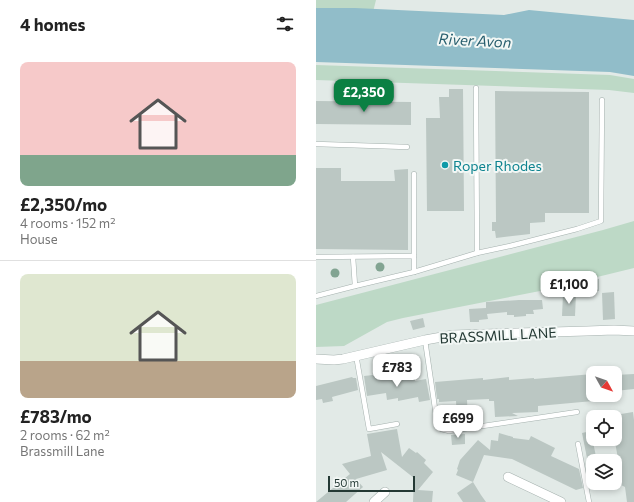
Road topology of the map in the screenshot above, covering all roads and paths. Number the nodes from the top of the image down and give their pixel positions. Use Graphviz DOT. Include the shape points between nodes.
graph roads {
  1 [pos="476,88"];
  2 [pos="602,100"];
  3 [pos="316,144"];
  4 [pos="407,146"];
  5 [pos="414,174"];
  6 [pos="478,253"];
  7 [pos="414,256"];
  8 [pos="316,257"];
  9 [pos="353,257"];
  10 [pos="414,272"];
  11 [pos="356,286"];
  12 [pos="316,296"];
  13 [pos="634,331"];
  14 [pos="425,340"];
  15 [pos="356,356"];
  16 [pos="316,359"];
  17 [pos="577,412"];
  18 [pos="397,424"];
  19 [pos="578,444"];
  20 [pos="508,477"];
  21 [pos="385,492"];
  22 [pos="374,502"];
  23 [pos="561,502"];
  24 [pos="589,502"];
  1 -- 6 [label="lane"];
  2 -- 6 [label="lane" via="601,221"];
  3 -- 4 [label="lane"];
  5 -- 7 [label="lane"];
  6 -- 10 [label="lane"];
  7 -- 9 [label="lane"];
  7 -- 10 [label="lane"];
  8 -- 9 [label="lane"];
  9 -- 11 [label="lane"];
  10 -- 11 [label="lane"];
  11 -- 12 [label="lane"];
  13 -- 14 [label="street, BRASSMILL LANE" via="475,334"];
  14 -- 15 [label="street, BRASSMILL LANE"];
  14 -- 17 [label="lane" via="437,422 441,429 449,431"];
  15 -- 16 [label="street, BRASSMILL LANE" via="334,360"];
  15 -- 18 [label="lane" via="369,429"];
  19 -- 24 [label="lane"];
  20 -- 23 [label="street"];
  21 -- 22 [label="street"];
}
